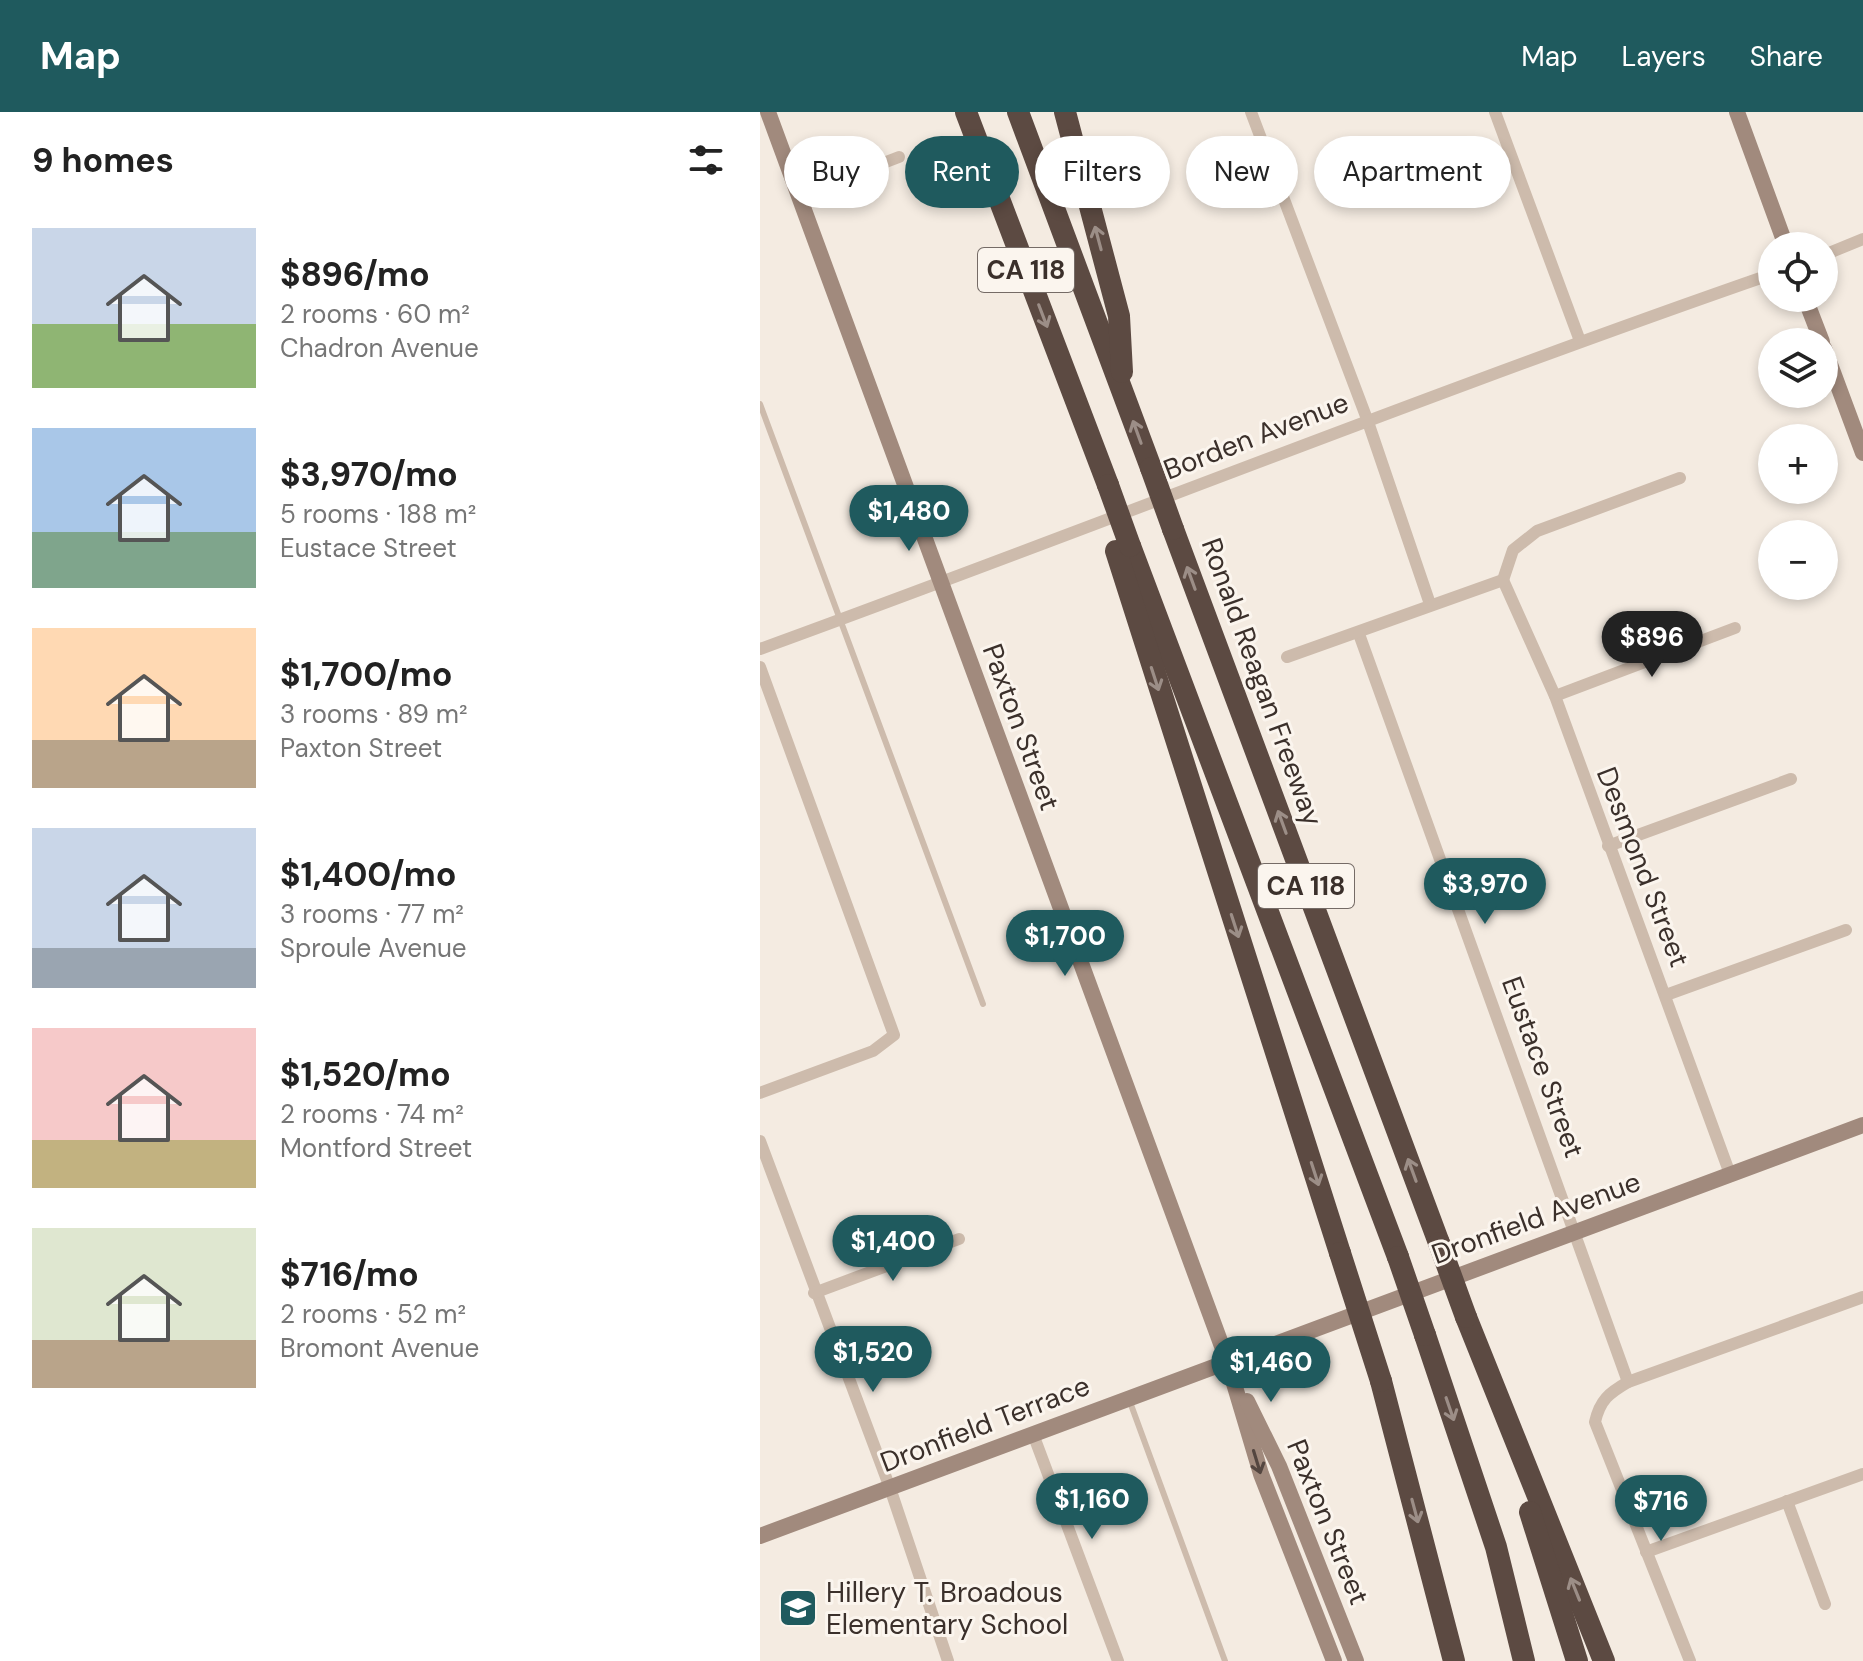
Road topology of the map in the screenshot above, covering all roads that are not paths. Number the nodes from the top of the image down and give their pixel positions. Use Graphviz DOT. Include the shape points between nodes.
graph roads {
  1 [pos="768,112"];
  2 [pos="966,112"];
  3 [pos="1018,112"];
  4 [pos="1065,112"];
  5 [pos="1251,112"];
  6 [pos="1495,112"];
  7 [pos="1737,112"];
  8 [pos="784,154"];
  9 [pos="899,157"];
  10 [pos="889,161"];
  11 [pos="805,208"];
  12 [pos="1781,232"];
  13 [pos="1863,239"];
  14 [pos="1838,249"];
  15 [pos="1758,279"];
  16 [pos="1580,341"];
  17 [pos="1838,386"];
  18 [pos="1124,397"];
  19 [pos="760,404"];
  20 [pos="1367,419"];
  21 [pos="1863,453"];
  22 [pos="1680,478"];
  23 [pos="1123,548"];
  24 [pos="1503,580"];
  25 [pos="941,583"];
  26 [pos="1430,604"];
  27 [pos="839,620"];
  28 [pos="1735,628"];
  29 [pos="1359,634"];
  30 [pos="760,649"];
  31 [pos="1287,657"];
  32 [pos="760,667"];
  33 [pos="1555,696"];
  34 [pos="1791,779"];
  35 [pos="1608,846"];
  36 [pos="1846,930"];
  37 [pos="1666,995"];
  38 [pos="983,1004"];
  39 [pos="760,1093"];
  40 [pos="1863,1125"];
  41 [pos="760,1141"];
  42 [pos="1730,1174"];
  43 [pos="1576,1231"];
  44 [pos="959,1239"];
  45 [pos="814,1293"];
  46 [pos="1863,1297"];
  47 [pos="1466,1317"];
  48 [pos="1227,1360"];
  49 [pos="1628,1382"];
  50 [pos="1128,1397"];
  51 [pos="1033,1434"];
  52 [pos="1863,1474"];
  53 [pos="890,1488"];
  54 [pos="1787,1501"];
  55 [pos="760,1536"];
  56 [pos="1646,1552"];
  57 [pos="1825,1604"];
  58 [pos="948,1661"];
  59 [pos="1118,1661"];
  60 [pos="1225,1661"];
  61 [pos="1334,1661"];
  62 [pos="1356,1661"];
  63 [pos="1454,1661"];
  64 [pos="1524,1661"];
  65 [pos="1577,1661"];
  66 [pos="1604,1661"];
  67 [pos="1690,1661"];
  1 -- 8 [label="street, Paxton Street"];
  2 -- 23 [label="highway, CA 118, one-way, bridge" via="1085,427"];
  3 -- 18 [label="highway, Ronald Reagan Freeway / CA 118"];
  18 -- 4 [label="highway, one-way" via="1119,316"];
  5 -- 20 [label="street"];
  6 -- 16 [label="street"];
  7 -- 12 [label="street"];
  9 -- 10 [label="street"];
  11 -- 25 [label="street, Paxton Street"];
  13 -- 14 [label="street"];
  15 -- 16 [label="street, Borden Avenue"];
  16 -- 20 [label="street, Borden Avenue"];
  17 -- 21 [label="street"];
  47 -- 18 [label="highway, Ronald Reagan Freeway / CA 118, one-way, bridge"];
  19 -- 27 [label="lane"];
  20 -- 25 [label="street, Borden Avenue"];
  20 -- 26 [label="street"];
  22 -- 24 [label="street" via="1537,531 1513,550"];
  23 -- 63 [label="highway, one-way, bridge" via="1381,1381"];
  23 -- 64 [label="highway, one-way, bridge" via="1398,1257 1496,1547"];
  24 -- 26 [label="street"];
  24 -- 33 [label="street, Desmond Street"];
  25 -- 27 [label="street, Borden Avenue"];
  25 -- 48 [label="street, Paxton Street"];
  26 -- 29 [label="street"];
  27 -- 30 [label="street, Borden Avenue"];
  27 -- 38 [label="lane"];
  28 -- 33 [label="street"];
  29 -- 31 [label="street"];
  29 -- 43 [label="street, Eustace Street"];
  32 -- 39 [label="street" via="894,1035 873,1051"];
  33 -- 35 [label="street, Desmond Street"];
  34 -- 35 [label="street"];
  35 -- 37 [label="street, Desmond Street"];
  36 -- 37 [label="street"];
  37 -- 42 [label="street, Desmond Street"];
  40 -- 42 [label="street, Dronfield Avenue"];
  41 -- 45 [label="street"];
  42 -- 43 [label="street, Dronfield Avenue"];
  43 -- 48 [label="street, Dronfield Avenue"];
  43 -- 49 [label="street, Eustace Street"];
  44 -- 45 [label="street"];
  45 -- 53 [label="street"];
  46 -- 49 [label="street"];
  47 -- 65 [label="highway"];
  66 -- 47 [label="highway, one-way"];
  48 -- 50 [label="street, Dronfield Terrace"];
  48 -- 61 [label="street, Paxton Street, one-way" via="1261,1474"];
  48 -- 62 [label="street, Paxton Street" via="1279,1466"];
  49 -- 56 [label="street" via="1606,1394 1595,1422"];
  50 -- 51 [label="street, Dronfield Terrace"];
  50 -- 60 [label="lane"];
  51 -- 53 [label="street, Dronfield Terrace"];
  51 -- 59 [label="street"];
  52 -- 54 [label="street"];
  53 -- 55 [label="street, Dronfield Terrace"];
  53 -- 58 [label="street"];
  54 -- 56 [label="street"];
  54 -- 57 [label="street"];
  56 -- 67 [label="street"];
}
